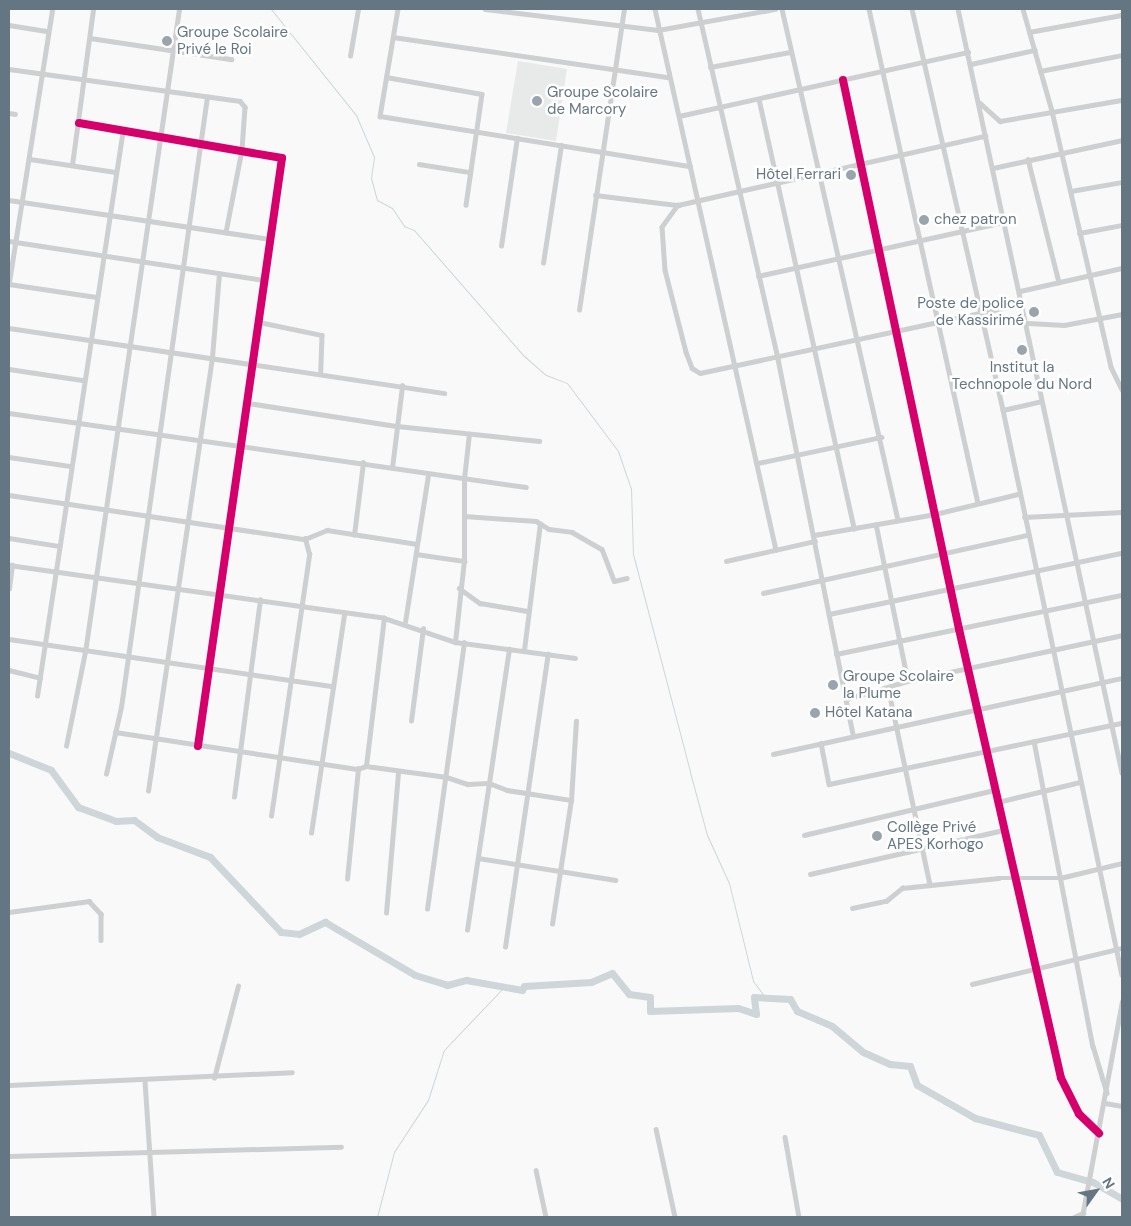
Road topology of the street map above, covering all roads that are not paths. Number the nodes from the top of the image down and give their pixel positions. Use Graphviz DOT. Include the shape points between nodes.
graph roads {
  1 [pos="52,9"];
  2 [pos="92,9"];
  3 [pos="179,9"];
  4 [pos="358,9"];
  5 [pos="398,9"];
  6 [pos="485,9"];
  7 [pos="624,9"];
  8 [pos="655,9"];
  9 [pos="698,9"];
  10 [pos="775,9"];
  11 [pos="782,9"];
  12 [pos="869,9"];
  13 [pos="912,9"];
  14 [pos="958,9"];
  15 [pos="1023,9"];
  16 [pos="1122,15"];
  17 [pos="700,21"];
  18 [pos="9,25"];
  19 [pos="622,28"];
  20 [pos="658,30"];
  21 [pos="48,31"];
  22 [pos="1029,32"];
  23 [pos="393,37"];
  24 [pos="90,38"];
  25 [pos="1034,50"];
  26 [pos="173,51"];
  27 [pos="790,52"];
  28 [pos="968,52"];
  29 [pos="1122,55"];
  30 [pos="350,56"];
  31 [pos="231,59"];
  32 [pos="923,62"];
  33 [pos="971,64"];
  34 [pos="710,67"];
  35 [pos="9,69"];
  36 [pos="882,70"];
  37 [pos="1040,71"];
  38 [pos="614,72"];
  39 [pos="42,74"];
  40 [pos="386,77"];
  41 [pos="668,77"];
  42 [pos="84,80"];
  43 [pos="843,80"];
  44 [pos="800,89"];
  45 [pos="167,92"];
  46 [pos="207,97"];
  47 [pos="759,99"];
  48 [pos="1122,100"];
  49 [pos="979,102"];
  50 [pos="718,108"];
  51 [pos="1052,111"];
  52 [pos="9,113"];
  53 [pos="15,114"];
  54 [pos="679,116"];
  55 [pos="79,123"];
  56 [pos="123,129"];
  57 [pos="476,131"];
  58 [pos="162,135"];
  59 [pos="986,136"];
  60 [pos="516,138"];
  61 [pos="1122,140"];
  62 [pos="202,142"];
  63 [pos="560,144"];
  64 [pos="942,146"];
  65 [pos="242,150"];
  66 [pos="1062,150"];
  67 [pos="600,154"];
  68 [pos="902,156"];
  69 [pos="30,159"];
  70 [pos="1028,159"];
  71 [pos="419,164"];
  72 [pos="862,164"];
  73 [pos="72,165"];
  74 [pos="690,166"];
  75 [pos="993,168"];
  76 [pos="115,172"];
  77 [pos="469,172"];
  78 [pos="820,173"];
  79 [pos="1122,182"];
  80 [pos="778,183"];
  81 [pos="1071,191"];
  82 [pos="737,192"];
  83 [pos="595,195"];
  84 [pos="9,200"];
  85 [pos="697,201"];
  86 [pos="23,202"];
  87 [pos="466,205"];
  88 [pos="678,205"];
  89 [pos="107,215"];
  90 [pos="149,220"];
  91 [pos="1003,222"];
  92 [pos="190,226"];
  93 [pos="1122,226"];
  94 [pos="961,229"];
  95 [pos="226,232"];
  96 [pos="1080,233"];
  97 [pos="922,238"];
  98 [pos="271,239"];
  99 [pos="9,241"];
  100 [pos="16,242"];
  101 [pos="500,246"];
  102 [pos="879,247"];
  103 [pos="101,255"];
  104 [pos="838,257"];
  105 [pos="142,262"];
  106 [pos="544,263"];
  107 [pos="796,267"];
  108 [pos="184,268"];
  109 [pos="1122,268"];
  110 [pos="218,274"];
  111 [pos="1091,274"];
  112 [pos="758,276"];
  113 [pos="265,280"];
  114 [pos="1059,282"];
  115 [pos="9,283"];
  116 [pos="1020,292"];
  117 [pos="96,296"];
  118 [pos="1023,304"];
  119 [pos="579,310"];
  120 [pos="1122,314"];
  121 [pos="980,315"];
  122 [pos="1100,318"];
  123 [pos="259,322"];
  124 [pos="1028,323"];
  125 [pos="940,324"];
  126 [pos="9,328"];
  127 [pos="899,332"];
  128 [pos="90,340"];
  129 [pos="856,342"];
  130 [pos="128,344"];
  131 [pos="170,350"];
  132 [pos="815,351"];
  133 [pos="212,357"];
  134 [pos="778,359"];
  135 [pos="251,362"];
  136 [pos="736,367"];
  137 [pos="9,369"];
  138 [pos="321,373"];
  139 [pos="83,380"];
  140 [pos="402,386"];
  141 [pos="1122,390"];
  142 [pos="444,393"];
  143 [pos="1041,401"];
  144 [pos="248,403"];
  145 [pos="1004,410"];
  146 [pos="9,413"];
  147 [pos="76,425"];
  148 [pos="397,426"];
  149 [pos="118,430"];
  150 [pos="161,434"];
  151 [pos="469,434"];
  152 [pos="881,438"];
  153 [pos="200,439"];
  154 [pos="539,441"];
  155 [pos="240,444"];
  156 [pos="839,446"];
  157 [pos="798,455"];
  158 [pos="9,457"];
  159 [pos="363,463"];
  160 [pos="758,464"];
  161 [pos="70,466"];
  162 [pos="392,468"];
  163 [pos="428,475"];
  164 [pos="464,479"];
  165 [pos="526,487"];
  166 [pos="1018,494"];
  167 [pos="9,495"];
  168 [pos="978,503"];
  169 [pos="65,505"];
  170 [pos="106,508"];
  171 [pos="1064,512"];
  172 [pos="1122,512"];
  173 [pos="935,514"];
  174 [pos="464,516"];
  175 [pos="1024,516"];
  176 [pos="148,518"];
  177 [pos="188,520"];
  178 [pos="898,520"];
  179 [pos="540,524"];
  180 [pos="876,524"];
  181 [pos="228,525"];
  182 [pos="854,529"];
  183 [pos="1027,535"];
  184 [pos="354,536"];
  185 [pos="9,538"];
  186 [pos="815,538"];
  187 [pos="306,539"];
  188 [pos="417,544"];
  189 [pos="59,546"];
  190 [pos="776,550"];
  191 [pos="944,552"];
  192 [pos="1122,553"];
  193 [pos="416,554"];
  194 [pos="464,561"];
  195 [pos="726,561"];
  196 [pos="884,564"];
  197 [pos="10,565"];
  198 [pos="1075,565"];
  199 [pos="54,572"];
  200 [pos="1034,573"];
  201 [pos="627,578"];
  202 [pos="95,579"];
  203 [pos="824,581"];
  204 [pos="136,583"];
  205 [pos="9,588"];
  206 [pos="459,588"];
  207 [pos="177,589"];
  208 [pos="952,589"];
  209 [pos="763,592"];
  210 [pos="222,594"];
  211 [pos="1122,595"];
  212 [pos="260,600"];
  213 [pos="892,600"];
  214 [pos="1084,603"];
  215 [pos="301,609"];
  216 [pos="1043,610"];
  217 [pos="528,611"];
  218 [pos="344,614"];
  219 [pos="409,614"];
  220 [pos="829,614"];
  221 [pos="384,618"];
  222 [pos="405,622"];
  223 [pos="412,625"];
  224 [pos="423,629"];
  225 [pos="959,629"];
  226 [pos="1122,635"];
  227 [pos="9,639"];
  228 [pos="900,640"];
  229 [pos="455,642"];
  230 [pos="1092,642"];
  231 [pos="464,643"];
  232 [pos="46,647"];
  233 [pos="508,649"];
  234 [pos="524,650"];
  235 [pos="85,652"];
  236 [pos="1052,652"];
  237 [pos="548,654"];
  238 [pos="836,654"];
  239 [pos="126,657"];
  240 [pos="575,658"];
  241 [pos="165,663"];
  242 [pos="210,668"];
  243 [pos="9,670"];
  244 [pos="969,671"];
  245 [pos="250,675"];
  246 [pos="40,678"];
  247 [pos="1122,678"];
  248 [pos="288,680"];
  249 [pos="908,681"];
  250 [pos="1102,683"];
  251 [pos="331,686"];
  252 [pos="888,687"];
  253 [pos="1060,692"];
  254 [pos="37,696"];
  255 [pos="846,699"];
  256 [pos="979,710"];
  257 [pos="411,721"];
  258 [pos="576,722"];
  259 [pos="1122,723"];
  260 [pos="898,726"];
  261 [pos="1111,726"];
  262 [pos="115,732"];
  263 [pos="1070,734"];
  264 [pos="853,736"];
  265 [pos="155,737"];
  266 [pos="1034,741"];
  267 [pos="821,743"];
  268 [pos="66,746"];
  269 [pos="198,746"];
  270 [pos="239,749"];
  271 [pos="987,751"];
  272 [pos="773,754"];
  273 [pos="282,755"];
  274 [pos="320,760"];
  275 [pos="1122,765"];
  276 [pos="366,766"];
  277 [pos="907,768"];
  278 [pos="358,769"];
  279 [pos="398,772"];
  280 [pos="1122,773"];
  281 [pos="106,774"];
  282 [pos="446,777"];
  283 [pos="1080,782"];
  284 [pos="489,783"];
  285 [pos="995,790"];
  286 [pos="148,791"];
  287 [pos="1042,791"];
  288 [pos="526,792"];
  289 [pos="234,797"];
  290 [pos="571,800"];
  291 [pos="998,802"];
  292 [pos="916,808"];
  293 [pos="271,816"];
  294 [pos="1004,830"];
  295 [pos="311,833"];
  296 [pos="804,835"];
  297 [pos="923,848"];
  298 [pos="478,858"];
  299 [pos="1122,863"];
  300 [pos="516,864"];
  301 [pos="1100,870"];
  302 [pos="557,871"];
  303 [pos="810,874"];
  304 [pos="1060,878"];
  305 [pos="346,879"];
  306 [pos="1018,879"];
  307 [pos="615,880"];
  308 [pos="930,885"];
  309 [pos="852,908"];
  310 [pos="428,909"];
  311 [pos="9,912"];
  312 [pos="386,913"];
  313 [pos="552,924"];
  314 [pos="467,930"];
  315 [pos="101,940"];
  316 [pos="504,947"];
  317 [pos="1120,948"];
  318 [pos="1077,960"];
  319 [pos="1037,970"];
  320 [pos="1122,975"];
  321 [pos="972,984"];
  322 [pos="238,986"];
  323 [pos="1122,1002"];
  324 [pos="292,1072"];
  325 [pos="214,1078"];
  326 [pos="145,1081"];
  327 [pos="9,1085"];
  328 [pos="1107,1094"];
  329 [pos="1105,1103"];
  330 [pos="1122,1106"];
  331 [pos="656,1129"];
  332 [pos="1099,1133"];
  333 [pos="785,1137"];
  334 [pos="341,1147"];
  335 [pos="151,1150"];
  336 [pos="9,1156"];
  337 [pos="536,1170"];
  338 [pos="1082,1215"];
  339 [pos="154,1217"];
  340 [pos="546,1217"];
  341 [pos="675,1217"];
  342 [pos="799,1217"];
  343 [pos="1074,1217"];
  1 -- 21 [label="street"];
  2 -- 24 [label="street"];
  3 -- 26 [label="street"];
  4 -- 30 [label="street"];
  5 -- 23 [label="street"];
  6 -- 19 [label="street"];
  7 -- 19 [label="street"];
  8 -- 20 [label="street"];
  9 -- 17 [label="street"];
  10 -- 17 [label="street"];
  11 -- 27 [label="street"];
  12 -- 36 [label="street"];
  13 -- 32 [label="street"];
  14 -- 28 [label="street"];
  15 -- 22 [label="street"];
  16 -- 22 [label="street"];
  17 -- 20 [label="street"];
  17 -- 34 [label="street"];
  18 -- 21 [label="street"];
  19 -- 20 [label="street"];
  19 -- 38 [label="street"];
  20 -- 41 [label="street"];
  21 -- 39 [label="street"];
  22 -- 25 [label="street"];
  23 -- 38 [label="street"];
  23 -- 40 [label="street"];
  24 -- 26 [label="street"];
  24 -- 42 [label="street"];
  25 -- 33 [label="street"];
  25 -- 37 [label="street"];
  26 -- 31 [label="street"];
  26 -- 45 [label="street"];
  27 -- 34 [label="street"];
  27 -- 44 [label="street"];
  28 -- 32 [label="street"];
  28 -- 33 [label="street"];
  29 -- 37 [label="street"];
  32 -- 36 [label="street"];
  32 -- 64 [label="street"];
  33 -- 49 [label="street"];
  34 -- 50 [label="street"];
  35 -- 39 [label="street"];
  36 -- 43 [label="street"];
  36 -- 68 [label="street"];
  37 -- 51 [label="street"];
  38 -- 41 [label="street"];
  38 -- 67 [label="street"];
  39 -- 42 [label="street"];
  39 -- 69 [label="street"];
  40 -- 57 [label="street" via="482,94"];
  40 -- 57 [label="street" via="380,116"];
  41 -- 54 [label="street"];
  42 -- 45 [label="street"];
  42 -- 55 [label="street"];
  43 -- 44 [label="street"];
  43 -- 72 [label="street"];
  44 -- 47 [label="street"];
  44 -- 78 [label="street"];
  45 -- 46 [label="street"];
  45 -- 58 [label="street"];
  46 -- 62 [label="street"];
  46 -- 65 [label="street" via="240,101 245,107"];
  47 -- 50 [label="street"];
  47 -- 80 [label="street"];
  48 -- 51 [label="street"];
  49 -- 51 [label="street" via="1000,121"];
  49 -- 59 [label="street"];
  50 -- 54 [label="street"];
  50 -- 82 [label="street"];
  51 -- 66 [label="street"];
  52 -- 53 [label="street"];
  54 -- 74 [label="street"];
  55 -- 56 [label="street"];
  55 -- 73 [label="street"];
  56 -- 58 [label="street"];
  56 -- 76 [label="street"];
  57 -- 60 [label="street"];
  57 -- 77 [label="street"];
  58 -- 62 [label="street"];
  58 -- 90 [label="street"];
  59 -- 64 [label="street"];
  59 -- 75 [label="street"];
  60 -- 63 [label="street"];
  60 -- 101 [label="street"];
  61 -- 66 [label="street"];
  62 -- 65 [label="street"];
  62 -- 92 [label="street"];
  63 -- 67 [label="street"];
  63 -- 106 [label="street"];
  64 -- 68 [label="street"];
  64 -- 94 [label="street"];
  65 -- 95 [label="street"];
  65 -- 98 [label="street" via="282,158"];
  66 -- 70 [label="street"];
  66 -- 81 [label="street"];
  67 -- 74 [label="street"];
  67 -- 83 [label="street"];
  68 -- 72 [label="street"];
  68 -- 97 [label="street"];
  69 -- 73 [label="street"];
  69 -- 86 [label="street"];
  70 -- 75 [label="street"];
  70 -- 114 [label="street"];
  71 -- 77 [label="street"];
  72 -- 78 [label="street"];
  72 -- 102 [label="street"];
  73 -- 76 [label="street"];
  74 -- 85 [label="street"];
  75 -- 91 [label="street"];
  76 -- 89 [label="street"];
  77 -- 87 [label="street"];
  78 -- 80 [label="street"];
  78 -- 104 [label="street"];
  79 -- 81 [label="street"];
  80 -- 82 [label="street"];
  80 -- 107 [label="street"];
  81 -- 96 [label="street"];
  82 -- 85 [label="street"];
  82 -- 112 [label="street"];
  83 -- 88 [label="street"];
  83 -- 119 [label="street"];
  84 -- 86 [label="street"];
  85 -- 88 [label="street"];
  85 -- 136 [label="street" via="730,359"];
  86 -- 89 [label="street"];
  86 -- 100 [label="street"];
  88 -- 136 [label="street" via="662,227 664,253 686,352 692,368 700,373"];
  89 -- 90 [label="street"];
  89 -- 103 [label="street"];
  90 -- 92 [label="street"];
  90 -- 105 [label="street"];
  91 -- 94 [label="street"];
  91 -- 116 [label="street"];
  92 -- 95 [label="street"];
  92 -- 108 [label="street"];
  93 -- 96 [label="street"];
  94 -- 97 [label="street"];
  94 -- 121 [label="street"];
  95 -- 98 [label="street"];
  96 -- 111 [label="street"];
  97 -- 102 [label="street"];
  97 -- 125 [label="street"];
  98 -- 113 [label="street"];
  99 -- 100 [label="street"];
  100 -- 103 [label="street"];
  100 -- 115 [label="street"];
  102 -- 104 [label="street"];
  102 -- 127 [label="street"];
  103 -- 105 [label="street"];
  103 -- 117 [label="street"];
  104 -- 107 [label="street"];
  104 -- 129 [label="street"];
  105 -- 108 [label="street"];
  105 -- 130 [label="street"];
  107 -- 112 [label="street"];
  107 -- 132 [label="street"];
  108 -- 110 [label="street"];
  108 -- 131 [label="street"];
  109 -- 111 [label="street"];
  110 -- 113 [label="street"];
  110 -- 133 [label="street"];
  111 -- 114 [label="street"];
  111 -- 122 [label="street"];
  112 -- 134 [label="street"];
  113 -- 123 [label="street"];
  114 -- 116 [label="street"];
  115 -- 117 [label="street"];
  116 -- 118 [label="street"];
  117 -- 128 [label="street"];
  118 -- 121 [label="street"];
  118 -- 124 [label="street"];
  120 -- 122 [label="street"];
  121 -- 125 [label="street"];
  121 -- 145 [label="street"];
  122 -- 124 [label="street" via="1046,326"];
  122 -- 141 [label="street" via="1111,367"];
  123 -- 135 [label="street"];
  123 -- 138 [label="street" via="322,335"];
  124 -- 143 [label="street"];
  125 -- 127 [label="street"];
  125 -- 168 [label="street"];
  126 -- 128 [label="street"];
  127 -- 129 [label="street"];
  127 -- 173 [label="street"];
  128 -- 130 [label="street"];
  128 -- 139 [label="street"];
  129 -- 132 [label="street"];
  129 -- 152 [label="street"];
  130 -- 131 [label="street"];
  130 -- 149 [label="street"];
  131 -- 133 [label="street"];
  131 -- 150 [label="street"];
  132 -- 134 [label="street"];
  132 -- 156 [label="street"];
  133 -- 135 [label="street"];
  133 -- 153 [label="street"];
  134 -- 136 [label="street"];
  134 -- 157 [label="street"];
  135 -- 138 [label="street"];
  135 -- 144 [label="street"];
  136 -- 160 [label="street"];
  137 -- 139 [label="street"];
  138 -- 140 [label="street"];
  139 -- 147 [label="street"];
  140 -- 142 [label="street"];
  140 -- 148 [label="street"];
  143 -- 145 [label="street"];
  143 -- 171 [label="street"];
  144 -- 148 [label="street"];
  144 -- 155 [label="street"];
  145 -- 166 [label="street"];
  146 -- 147 [label="street"];
  147 -- 149 [label="street"];
  147 -- 161 [label="street"];
  148 -- 151 [label="street"];
  148 -- 162 [label="street"];
  149 -- 150 [label="street"];
  149 -- 170 [label="street"];
  150 -- 153 [label="street"];
  150 -- 176 [label="street"];
  151 -- 154 [label="street"];
  151 -- 164 [label="street"];
  152 -- 156 [label="street"];
  152 -- 178 [label="street"];
  153 -- 155 [label="street"];
  153 -- 177 [label="street"];
  155 -- 159 [label="street"];
  155 -- 181 [label="street"];
  156 -- 157 [label="street"];
  156 -- 182 [label="street"];
  157 -- 160 [label="street"];
  157 -- 186 [label="street"];
  158 -- 161 [label="street"];
  159 -- 162 [label="street"];
  159 -- 184 [label="street"];
  160 -- 190 [label="street"];
  161 -- 169 [label="street"];
  162 -- 163 [label="street"];
  163 -- 164 [label="street"];
  163 -- 188 [label="street"];
  164 -- 165 [label="street"];
  164 -- 174 [label="street"];
  166 -- 168 [label="street"];
  166 -- 175 [label="street"];
  167 -- 169 [label="street"];
  168 -- 173 [label="street"];
  169 -- 170 [label="street"];
  169 -- 189 [label="street"];
  170 -- 176 [label="street"];
  170 -- 202 [label="street"];
  171 -- 172 [label="street"];
  171 -- 175 [label="street"];
  171 -- 198 [label="street"];
  173 -- 178 [label="street"];
  173 -- 191 [label="street"];
  174 -- 179 [label="street"];
  174 -- 194 [label="street"];
  175 -- 183 [label="street"];
  176 -- 177 [label="street"];
  176 -- 204 [label="street"];
  177 -- 181 [label="street"];
  177 -- 207 [label="street"];
  178 -- 180 [label="street"];
  179 -- 201 [label="street" via="596,542 614,581"];
  179 -- 217 [label="street"];
  180 -- 182 [label="street"];
  180 -- 196 [label="street"];
  181 -- 187 [label="street"];
  181 -- 210 [label="street"];
  182 -- 186 [label="street"];
  183 -- 191 [label="street"];
  183 -- 200 [label="street"];
  184 -- 187 [label="street" via="320,530"];
  184 -- 188 [label="street"];
  185 -- 189 [label="street"];
  186 -- 190 [label="street"];
  186 -- 203 [label="street"];
  187 -- 215 [label="street" via="309,554"];
  188 -- 193 [label="street"];
  189 -- 199 [label="street"];
  190 -- 195 [label="street"];
  191 -- 196 [label="street"];
  191 -- 208 [label="street"];
  192 -- 198 [label="street"];
  193 -- 194 [label="street"];
  193 -- 219 [label="street"];
  194 -- 206 [label="street"];
  196 -- 203 [label="street"];
  196 -- 213 [label="street"];
  197 -- 199 [label="street"];
  197 -- 205 [label="street"];
  198 -- 200 [label="street"];
  198 -- 214 [label="street"];
  199 -- 202 [label="street"];
  199 -- 232 [label="street"];
  200 -- 208 [label="street"];
  200 -- 216 [label="street"];
  202 -- 204 [label="street"];
  202 -- 235 [label="street"];
  203 -- 209 [label="street"];
  203 -- 220 [label="street"];
  204 -- 207 [label="street"];
  204 -- 239 [label="street"];
  206 -- 217 [label="street" via="480,603"];
  206 -- 229 [label="street"];
  207 -- 210 [label="street"];
  207 -- 241 [label="street"];
  208 -- 213 [label="street"];
  208 -- 225 [label="street"];
  210 -- 212 [label="street"];
  210 -- 242 [label="street"];
  211 -- 214 [label="street"];
  212 -- 215 [label="street"];
  212 -- 245 [label="street"];
  213 -- 220 [label="street"];
  213 -- 228 [label="street"];
  214 -- 216 [label="street"];
  214 -- 230 [label="street"];
  215 -- 218 [label="street"];
  215 -- 248 [label="street"];
  216 -- 225 [label="street"];
  216 -- 236 [label="street"];
  217 -- 234 [label="street"];
  218 -- 221 [label="street"];
  218 -- 251 [label="street"];
  219 -- 222 [label="street"];
  219 -- 223 [label="street"];
  220 -- 238 [label="street"];
  221 -- 222 [label="street"];
  221 -- 276 [label="street"];
  222 -- 223 [label="street"];
  223 -- 224 [label="street"];
  224 -- 229 [label="street" via="431,637"];
  224 -- 257 [label="street"];
  225 -- 228 [label="street"];
  225 -- 244 [label="street"];
  226 -- 230 [label="street"];
  227 -- 232 [label="street"];
  228 -- 238 [label="street"];
  228 -- 249 [label="street"];
  229 -- 231 [label="street"];
  230 -- 236 [label="street"];
  230 -- 250 [label="street"];
  231 -- 233 [label="street"];
  231 -- 282 [label="street"];
  232 -- 235 [label="street"];
  232 -- 246 [label="street"];
  233 -- 234 [label="street"];
  233 -- 284 [label="street"];
  234 -- 237 [label="street"];
  235 -- 239 [label="street"];
  235 -- 268 [label="street"];
  236 -- 244 [label="street"];
  236 -- 253 [label="street"];
  237 -- 240 [label="street"];
  237 -- 288 [label="street"];
  238 -- 255 [label="street"];
  239 -- 241 [label="street"];
  239 -- 262 [label="street"];
  241 -- 242 [label="street"];
  241 -- 265 [label="street"];
  242 -- 245 [label="street"];
  242 -- 269 [label="street"];
  243 -- 246 [label="street"];
  244 -- 249 [label="street"];
  244 -- 256 [label="street"];
  245 -- 248 [label="street"];
  245 -- 270 [label="street"];
  246 -- 254 [label="street"];
  247 -- 250 [label="street"];
  248 -- 251 [label="street"];
  248 -- 273 [label="street"];
  249 -- 252 [label="street"];
  250 -- 253 [label="street"];
  250 -- 261 [label="street"];
  251 -- 274 [label="street"];
  252 -- 255 [label="street"];
  252 -- 260 [label="street"];
  253 -- 256 [label="street"];
  253 -- 263 [label="street"];
  255 -- 264 [label="street"];
  256 -- 260 [label="street"];
  256 -- 271 [label="street"];
  258 -- 290 [label="street"];
  259 -- 261 [label="street"];
  260 -- 264 [label="street"];
  260 -- 277 [label="street"];
  261 -- 263 [label="street"];
  261 -- 275 [label="street"];
  262 -- 265 [label="street"];
  262 -- 281 [label="street"];
  263 -- 266 [label="street"];
  263 -- 283 [label="street"];
  264 -- 267 [label="street"];
  265 -- 269 [label="street"];
  265 -- 286 [label="street"];
  266 -- 271 [label="street"];
  266 -- 287 [label="street"];
  267 -- 272 [label="street"];
  267 -- 277 [label="street" via="829,784"];
  269 -- 270 [label="street"];
  270 -- 273 [label="street"];
  270 -- 289 [label="street"];
  271 -- 277 [label="street"];
  271 -- 285 [label="street"];
  273 -- 274 [label="street"];
  273 -- 293 [label="street"];
  274 -- 278 [label="street"];
  274 -- 295 [label="street"];
  275 -- 280 [label="street"];
  276 -- 278 [label="street"];
  276 -- 279 [label="street"];
  277 -- 292 [label="street"];
  278 -- 305 [label="street"];
  279 -- 282 [label="street"];
  279 -- 312 [label="street"];
  282 -- 284 [label="street" via="468,784"];
  282 -- 310 [label="street"];
  283 -- 287 [label="street"];
  283 -- 301 [label="street"];
  284 -- 288 [label="street"];
  284 -- 298 [label="street"];
  285 -- 291 [label="street"];
  285 -- 292 [label="street"];
  287 -- 291 [label="street"];
  287 -- 304 [label="street"];
  288 -- 290 [label="street"];
  288 -- 300 [label="street"];
  290 -- 302 [label="street"];
  291 -- 294 [label="street"];
  292 -- 296 [label="street"];
  292 -- 297 [label="street"];
  294 -- 297 [label="street"];
  294 -- 306 [label="street"];
  297 -- 303 [label="street"];
  297 -- 308 [label="street"];
  298 -- 300 [label="street"];
  298 -- 314 [label="street"];
  299 -- 301 [label="street"];
  300 -- 302 [label="street"];
  300 -- 316 [label="street"];
  301 -- 304 [label="street"];
  301 -- 317 [label="street"];
  302 -- 307 [label="street"];
  302 -- 313 [label="street"];
  304 -- 306 [label="street"];
  304 -- 318 [label="street"];
  306 -- 308 [label="street"];
  306 -- 319 [label="street"];
  308 -- 309 [label="street" via="902,888 886,901"];
  311 -- 315 [label="street" via="89,902 102,914"];
  317 -- 318 [label="street"];
  317 -- 320 [label="street"];
  318 -- 319 [label="street"];
  318 -- 328 [label="street" via="1093,1046"];
  319 -- 321 [label="street"];
  319 -- 332 [label="street" via="1061,1078 1079,1114"];
  322 -- 325 [label="street"];
  323 -- 328 [label="street"];
  324 -- 325 [label="street"];
  325 -- 326 [label="street"];
  326 -- 327 [label="street"];
  326 -- 335 [label="street"];
  328 -- 329 [label="street"];
  329 -- 330 [label="street"];
  329 -- 332 [label="street"];
  331 -- 341 [label="street"];
  332 -- 338 [label="street"];
  333 -- 342 [label="street"];
  334 -- 335 [label="street"];
  335 -- 336 [label="street"];
  335 -- 339 [label="street"];
  337 -- 340 [label="street"];
  338 -- 343 [label="street"];
}
